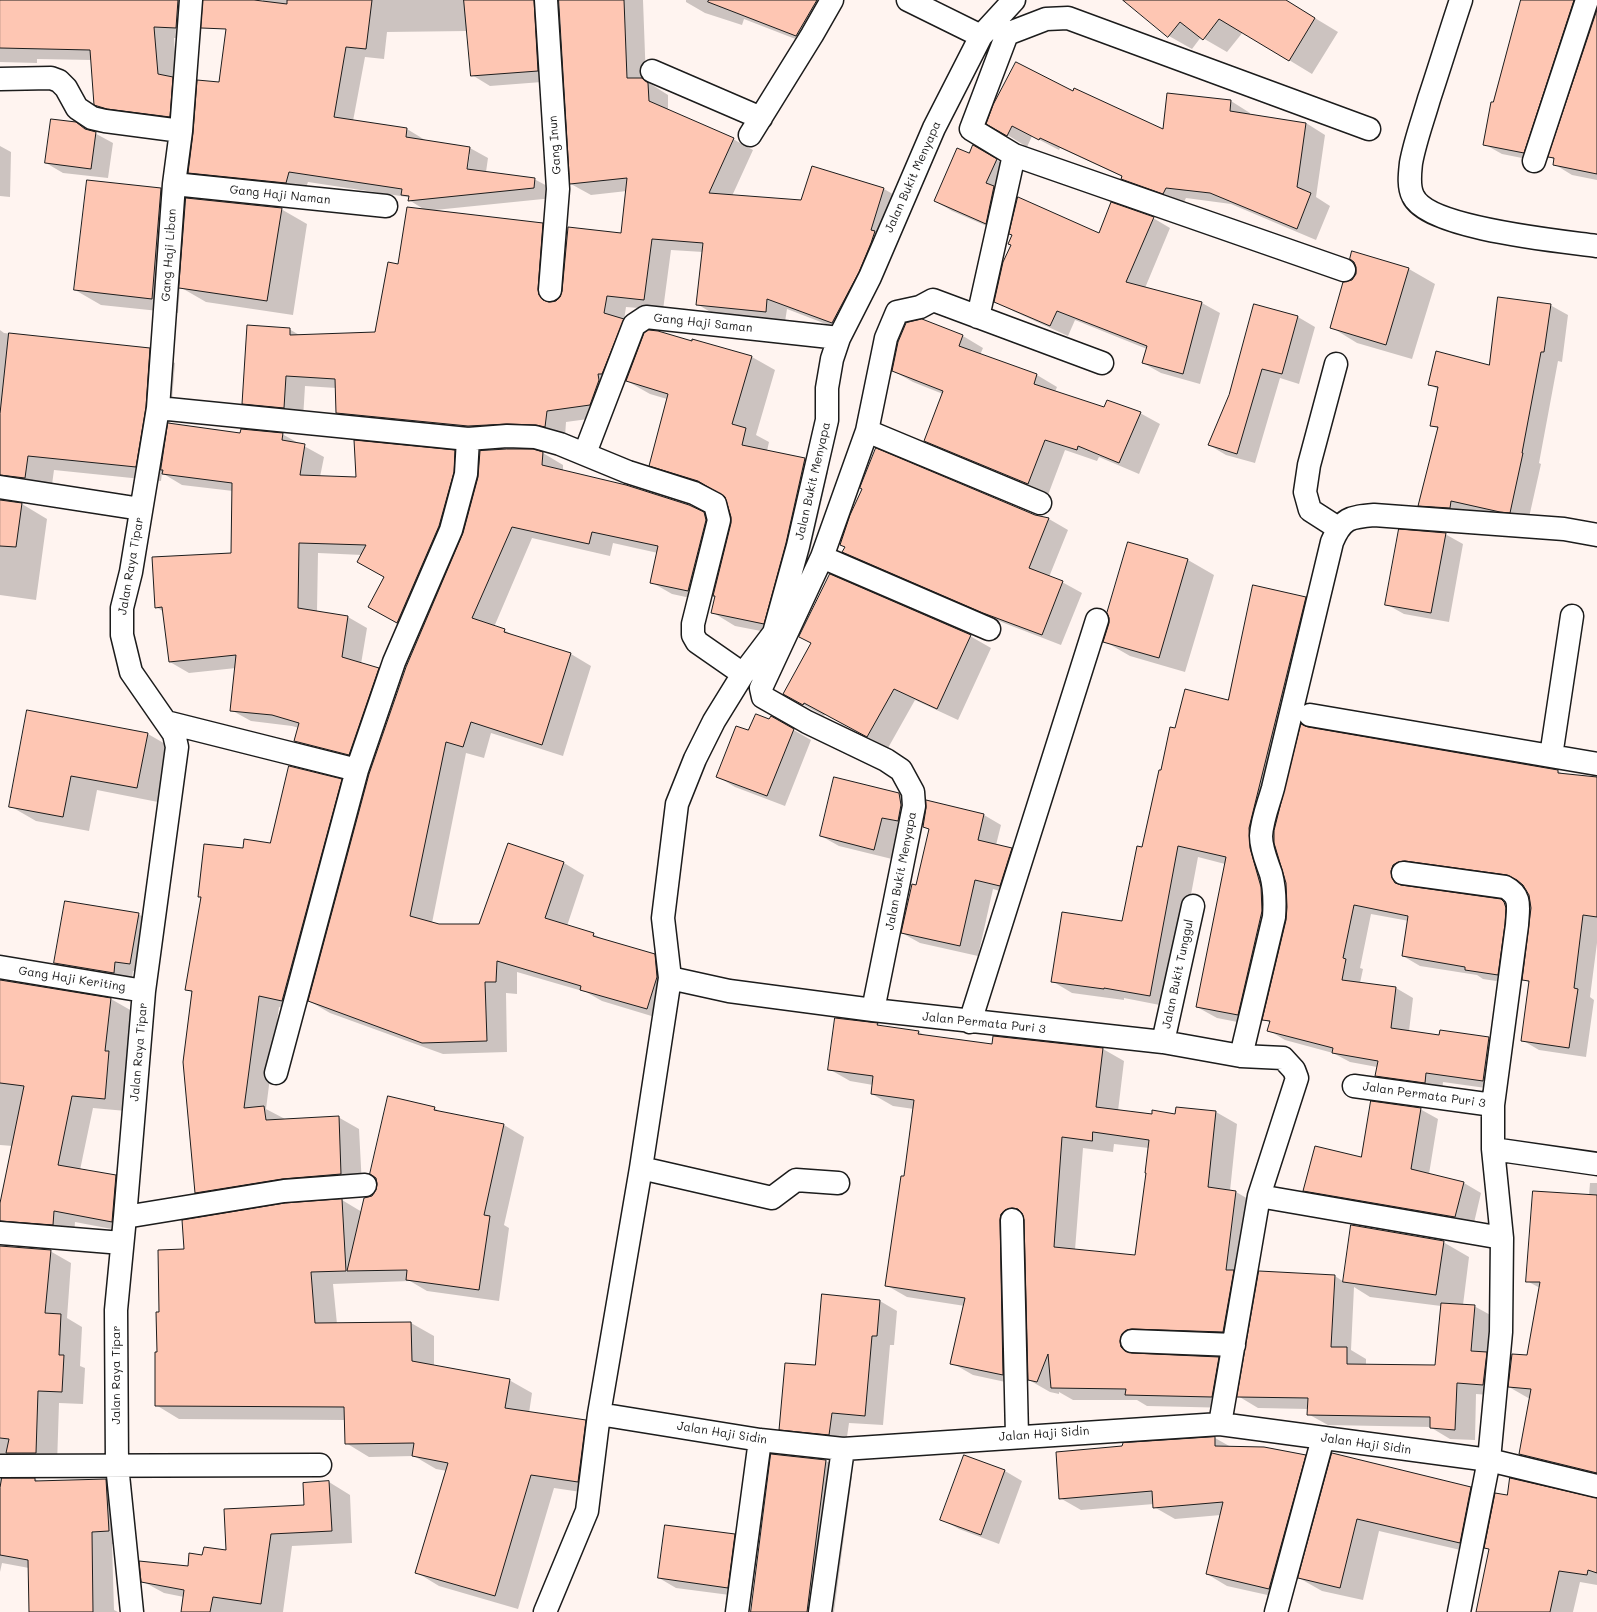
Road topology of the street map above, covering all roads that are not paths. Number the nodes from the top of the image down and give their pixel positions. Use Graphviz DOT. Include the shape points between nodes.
graph roads {
  1 [pos="191,0"];
  2 [pos="546,0"];
  3 [pos="832,0"];
  4 [pos="908,0"];
  5 [pos="1014,0"];
  6 [pos="1461,0"];
  7 [pos="1587,0"];
  8 [pos="981,36"];
  9 [pos="652,71"];
  10 [pos="0,79"];
  11 [pos="1369,129"];
  12 [pos="181,131"];
  13 [pos="1014,155"];
  14 [pos="1534,161"];
  15 [pos="174,184"];
  16 [pos="386,206"];
  17 [pos="1597,246"];
  18 [pos="1344,270"];
  19 [pos="550,290"];
  20 [pos="978,317"];
  21 [pos="839,338"];
  22 [pos="1102,363"];
  23 [pos="1336,364"];
  24 [pos="158,408"];
  25 [pos="866,432"];
  26 [pos="468,439"];
  27 [pos="585,453"];
  28 [pos="0,487"];
  29 [pos="1040,503"];
  30 [pos="141,509"];
  31 [pos="1338,528"];
  32 [pos="1597,535"];
  33 [pos="822,556"];
  34 [pos="1572,616"];
  35 [pos="1097,620"];
  36 [pos="989,629"];
  37 [pos="743,674"];
  38 [pos="1310,715"];
  39 [pos="166,722"];
  40 [pos="1551,756"];
  41 [pos="1597,764"];
  42 [pos="357,770"];
  43 [pos="1403,873"];
  44 [pos="1194,906"];
  45 [pos="0,967"];
  46 [pos="670,978"];
  47 [pos="144,991"];
  48 [pos="873,1010"];
  49 [pos="970,1022"];
  50 [pos="1163,1042"];
  51 [pos="1241,1056"];
  52 [pos="276,1073"];
  53 [pos="1354,1086"];
  54 [pos="1493,1105"];
  55 [pos="1492,1149"];
  56 [pos="1597,1164"];
  57 [pos="641,1168"];
  58 [pos="838,1183"];
  59 [pos="365,1185"];
  60 [pos="1259,1196"];
  61 [pos="125,1217"];
  62 [pos="1012,1220"];
  63 [pos="0,1233"];
  64 [pos="1502,1238"];
  65 [pos="122,1243"];
  66 [pos="1132,1341"];
  67 [pos="1234,1345"];
  68 [pos="599,1414"];
  69 [pos="1220,1424"];
  70 [pos="1017,1436"];
  71 [pos="1323,1438"];
  72 [pos="760,1440"];
  73 [pos="843,1449"];
  74 [pos="1490,1460"];
  75 [pos="117,1465"];
  76 [pos="320,1465"];
  77 [pos="0,1466"];
  78 [pos="1597,1486"];
  79 [pos="132,1612"];
  80 [pos="545,1612"];
  81 [pos="737,1612"];
  82 [pos="820,1612"];
  83 [pos="1276,1612"];
  84 [pos="1459,1612"];
  1 -- 12 [label="street, Gang Haji Liban"];
  2 -- 19 [label="street, Gang Inun" via="558,189"];
  3 -- 9 [label="street" via="755,126"];
  4 -- 8 [label="street"];
  5 -- 8 [label="street, Jalan Bukit Menyapa"];
  6 -- 17 [label="street" via="1417,138 1409,182 1413,196 1421,207 1452,221 1500,233"];
  7 -- 14 [label="street"];
  8 -- 21 [label="street, Jalan Bukit Menyapa" via="934,128 870,277"];
  10 -- 12 [label="street" via="51,78 59,81 77,108 92,118"];
  11 -- 13 [label="street" via="1068,18 1046,19 1007,34 971,129"];
  12 -- 15 [label="street, Gang Haji Liban"];
  13 -- 18 [label="street"];
  13 -- 20 [label="street"];
  15 -- 16 [label="street, Gang Haji Naman"];
  15 -- 24 [label="street, Gang Haji Liban"];
  20 -- 22 [label="street, Jalan Bukit Menyapa"];
  20 -- 25 [label="street, Jalan Bukit Menyapa" via="932,300 897,312 886,338"];
  21 -- 27 [label="street, Gang Haji Saman" via="646,316 634,325"];
  21 -- 37 [label="street, Jalan Bukit Menyapa" via="827,388 828,420 774,633"];
  23 -- 31 [label="street" via="1309,465 1305,492 1310,510"];
  24 -- 26 [label="street"];
  24 -- 30 [label="street, Gang Haji Liban"];
  25 -- 29 [label="street"];
  25 -- 33 [label="street, Jalan Bukit Menyapa"];
  26 -- 27 [label="street" via="535,437"];
  26 -- 42 [label="street" via="466,474 451,530 394,662"];
  27 -- 37 [label="street" via="628,472 694,493 715,504 719,520 693,624 693,635 697,642"];
  28 -- 30 [label="street"];
  30 -- 39 [label="street, Jalan Raya Tipar" via="131,572 122,608 122,635 131,672"];
  31 -- 32 [label="street" via="1353,517 1374,515 1564,529"];
  31 -- 51 [label="street" via="1332,542 1261,836 1274,889 1274,917"];
  33 -- 36 [label="street"];
  33 -- 48 [label="street, Jalan Bukit Menyapa" via="761,688 764,697 901,770 913,792 914,806"];
  34 -- 40 [label="street"];
  35 -- 49 [label="street"];
  37 -- 46 [label="street, Jalan Bukit Menyapa" via="714,721 677,804 663,918"];
  38 -- 40 [label="street"];
  39 -- 42 [label="street"];
  39 -- 47 [label="street, Jalan Raya Tipar" via="174,734 177,747"];
  40 -- 41 [label="street"];
  42 -- 52 [label="street"];
  43 -- 54 [label="street" via="1505,886 1514,891 1518,899 1517,924"];
  44 -- 50 [label="street, Jalan Bukit Tunggul"];
  45 -- 47 [label="street, Gang Haji Keriting"];
  46 -- 48 [label="street, Jalan Permata Puri 3" via="729,991"];
  46 -- 57 [label="street, Jalan Bukit Menyapa"];
  47 -- 61 [label="street, Jalan Raya Tipar"];
  48 -- 49 [label="street, Jalan Permata Puri 3"];
  49 -- 50 [label="street, Jalan Permata Puri 3"];
  50 -- 51 [label="street, Jalan Permata Puri 3"];
  51 -- 60 [label="street, Jalan Permata Puri 3" via="1283,1058 1294,1070 1297,1078"];
  53 -- 54 [label="street, Jalan Permata Puri 3"];
  54 -- 55 [label="street"];
  55 -- 56 [label="street"];
  55 -- 64 [label="street"];
  57 -- 58 [label="street" via="772,1198 796,1180"];
  57 -- 68 [label="street, Jalan Bukit Menyapa"];
  59 -- 61 [label="street" via="284,1191"];
  60 -- 64 [label="street"];
  60 -- 67 [label="street"];
  61 -- 65 [label="street, Jalan Raya Tipar"];
  62 -- 70 [label="street"];
  63 -- 65 [label="street"];
  64 -- 74 [label="street" via="1501,1332"];
  65 -- 75 [label="street, Jalan Raya Tipar" via="116,1310"];
  66 -- 67 [label="street"];
  67 -- 69 [label="street"];
  68 -- 72 [label="street, Jalan Haji Sidin"];
  68 -- 80 [label="street, Jalan Bukit Menyapa" via="587,1511"];
  69 -- 70 [label="street, Jalan Haji Sidin"];
  69 -- 71 [label="street, Jalan Haji Sidin"];
  70 -- 73 [label="street, Jalan Haji Sidin"];
  71 -- 74 [label="street, Jalan Haji Sidin"];
  71 -- 83 [label="street"];
  72 -- 73 [label="street, Jalan Haji Sidin"];
  72 -- 81 [label="street"];
  73 -- 82 [label="street"];
  74 -- 78 [label="street, Jalan Haji Sidin"];
  74 -- 84 [label="street"];
  75 -- 76 [label="street"];
  75 -- 77 [label="street"];
  75 -- 79 [label="street, Jalan Raya Tipar"];
}
